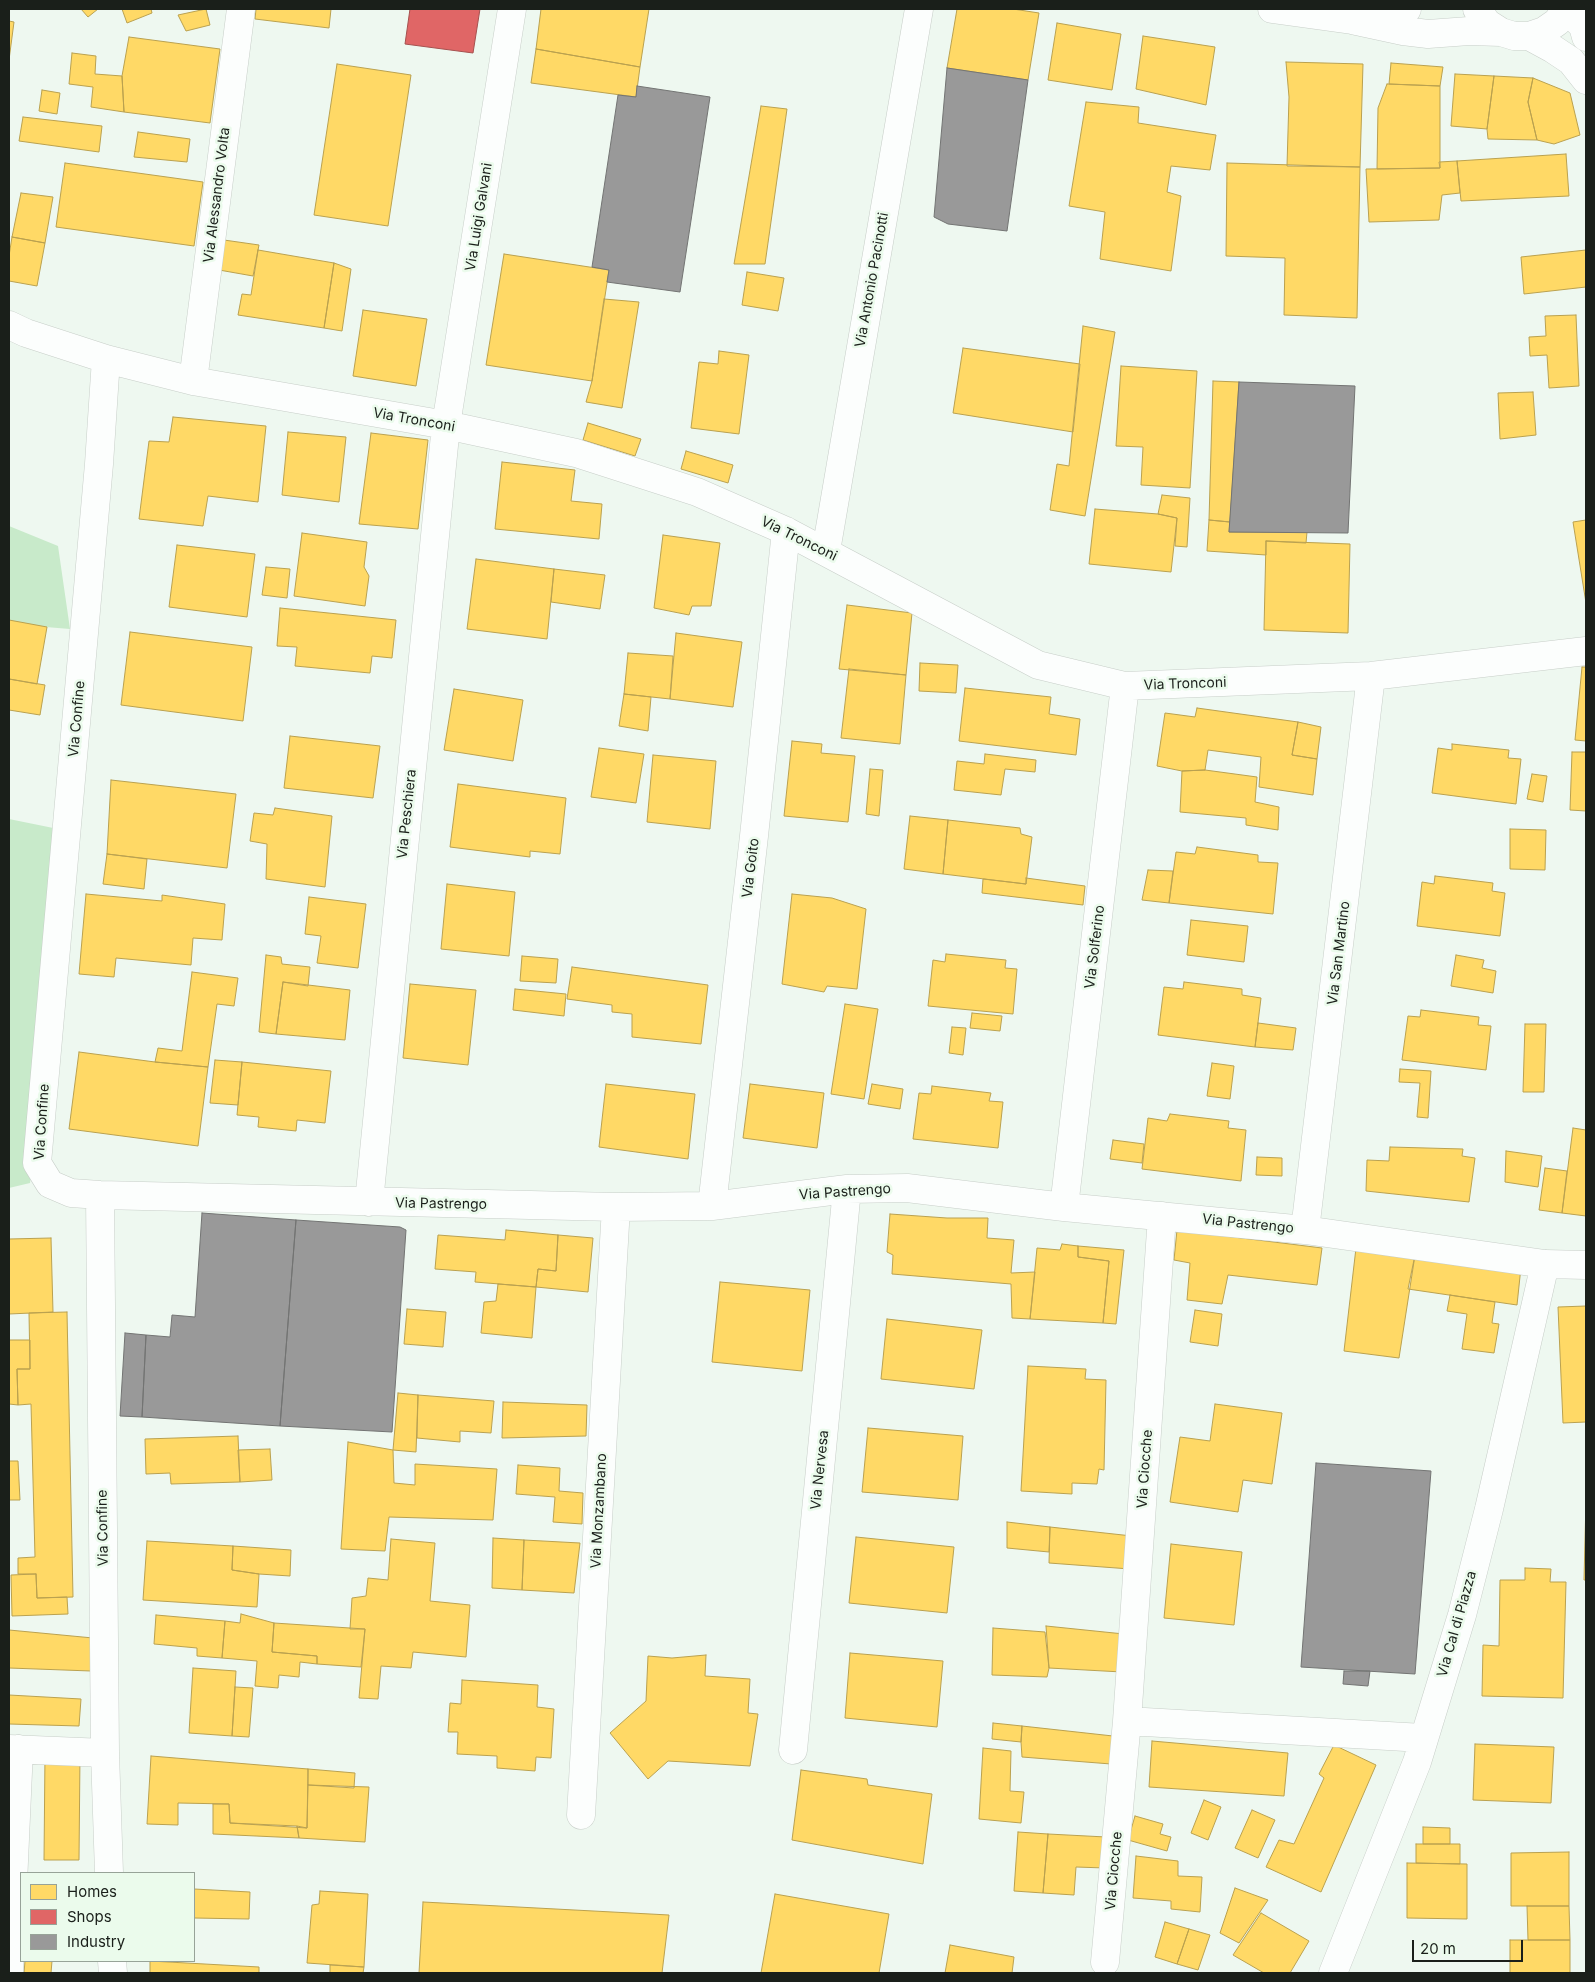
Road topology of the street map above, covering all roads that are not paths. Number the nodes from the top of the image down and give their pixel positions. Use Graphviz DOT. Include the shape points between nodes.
graph roads {
  1 [pos="241,9"];
  2 [pos="512,9"];
  3 [pos="919,9"];
  4 [pos="1272,9"];
  5 [pos="1407,9"];
  6 [pos="1477,9"];
  7 [pos="1566,9"];
  8 [pos="1352,20"];
  9 [pos="1501,32"];
  10 [pos="1528,36"];
  11 [pos="1586,37"];
  12 [pos="1586,80"];
  13 [pos="9,324"];
  14 [pos="106,359"];
  15 [pos="193,381"];
  16 [pos="446,425"];
  17 [pos="786,531"];
  18 [pos="826,552"];
  19 [pos="1586,651"];
  20 [pos="1371,676"];
  21 [pos="1125,686"];
  22 [pos="847,1189"];
  23 [pos="100,1195"];
  24 [pos="369,1202"];
  25 [pos="712,1206"];
  26 [pos="616,1207"];
  27 [pos="1064,1207"];
  28 [pos="1162,1216"];
  29 [pos="1304,1230"];
  30 [pos="1545,1264"];
  31 [pos="1586,1265"];
  32 [pos="1127,1721"];
  33 [pos="1423,1738"];
  34 [pos="14,1749"];
  35 [pos="792,1750"];
  36 [pos="105,1753"];
  37 [pos="582,1815"];
  38 [pos="109,1872"];
  39 [pos="1105,1962"];
  40 [pos="9,1973"];
  41 [pos="1333,1973"];
  1 -- 15 [label="street, Via Alessandro Volta"];
  2 -- 16 [label="street, Via Luigi Galvani"];
  3 -- 18 [label="street, Via Antonio Pacinotti"];
  4 -- 8 [label="street"];
  5 -- 8 [label="street"];
  6 -- 9 [label="street" via="1487,23"];
  7 -- 10 [label="street" via="1557,22"];
  7 -- 11 [label="street" via="1583,26"];
  8 -- 9 [label="street" via="1428,34"];
  9 -- 10 [label="street"];
  10 -- 12 [label="street" via="1570,61"];
  13 -- 14 [label="street, Via Tronconi" via="26,333"];
  14 -- 15 [label="street, Via Tronconi"];
  14 -- 23 [label="street, Via Confine" via="37,1163 50,1184 71,1193"];
  15 -- 16 [label="street, Via Tronconi"];
  16 -- 17 [label="street, Via Tronconi" via="576,453 697,492"];
  16 -- 24 [label="street, Via Peschiera"];
  17 -- 18 [label="street, Via Tronconi"];
  17 -- 25 [label="street, Via Goito"];
  18 -- 21 [label="street, Via Tronconi" via="1038,665"];
  19 -- 20 [label="street, Via Tronconi"];
  20 -- 21 [label="street, Via Tronconi"];
  20 -- 29 [label="street, Via San Martino"];
  21 -- 27 [label="street, Via Solferino"];
  22 -- 25 [label="street, Via Pastrengo"];
  22 -- 27 [label="street, Via Pastrengo" via="907,1188"];
  22 -- 35 [label="street, Via Nervesa"];
  23 -- 24 [label="street, Via Pastrengo"];
  23 -- 36 [label="street, Via Confine"];
  24 -- 26 [label="street, Via Pastrengo"];
  25 -- 26 [label="street, Via Pastrengo"];
  26 -- 37 [label="street, Via Monzambano"];
  27 -- 28 [label="street, Via Pastrengo"];
  28 -- 29 [label="street, Via Pastrengo"];
  28 -- 32 [label="street, Via Ciocche"];
  29 -- 30 [label="street, Via Pastrengo"];
  30 -- 31 [label="street, Via Pastrengo"];
  30 -- 33 [label="street, Via Cal di Piazza" via="1464,1605"];
  32 -- 33 [label="street"];
  32 -- 39 [label="street, Via Ciocche"];
  33 -- 41 [label="street, Via Cal di Piazza" via="1417,1762"];
  34 -- 36 [label="street"];
  34 -- 40 [label="street"];
  36 -- 38 [label="street, Via Confine"];
}
